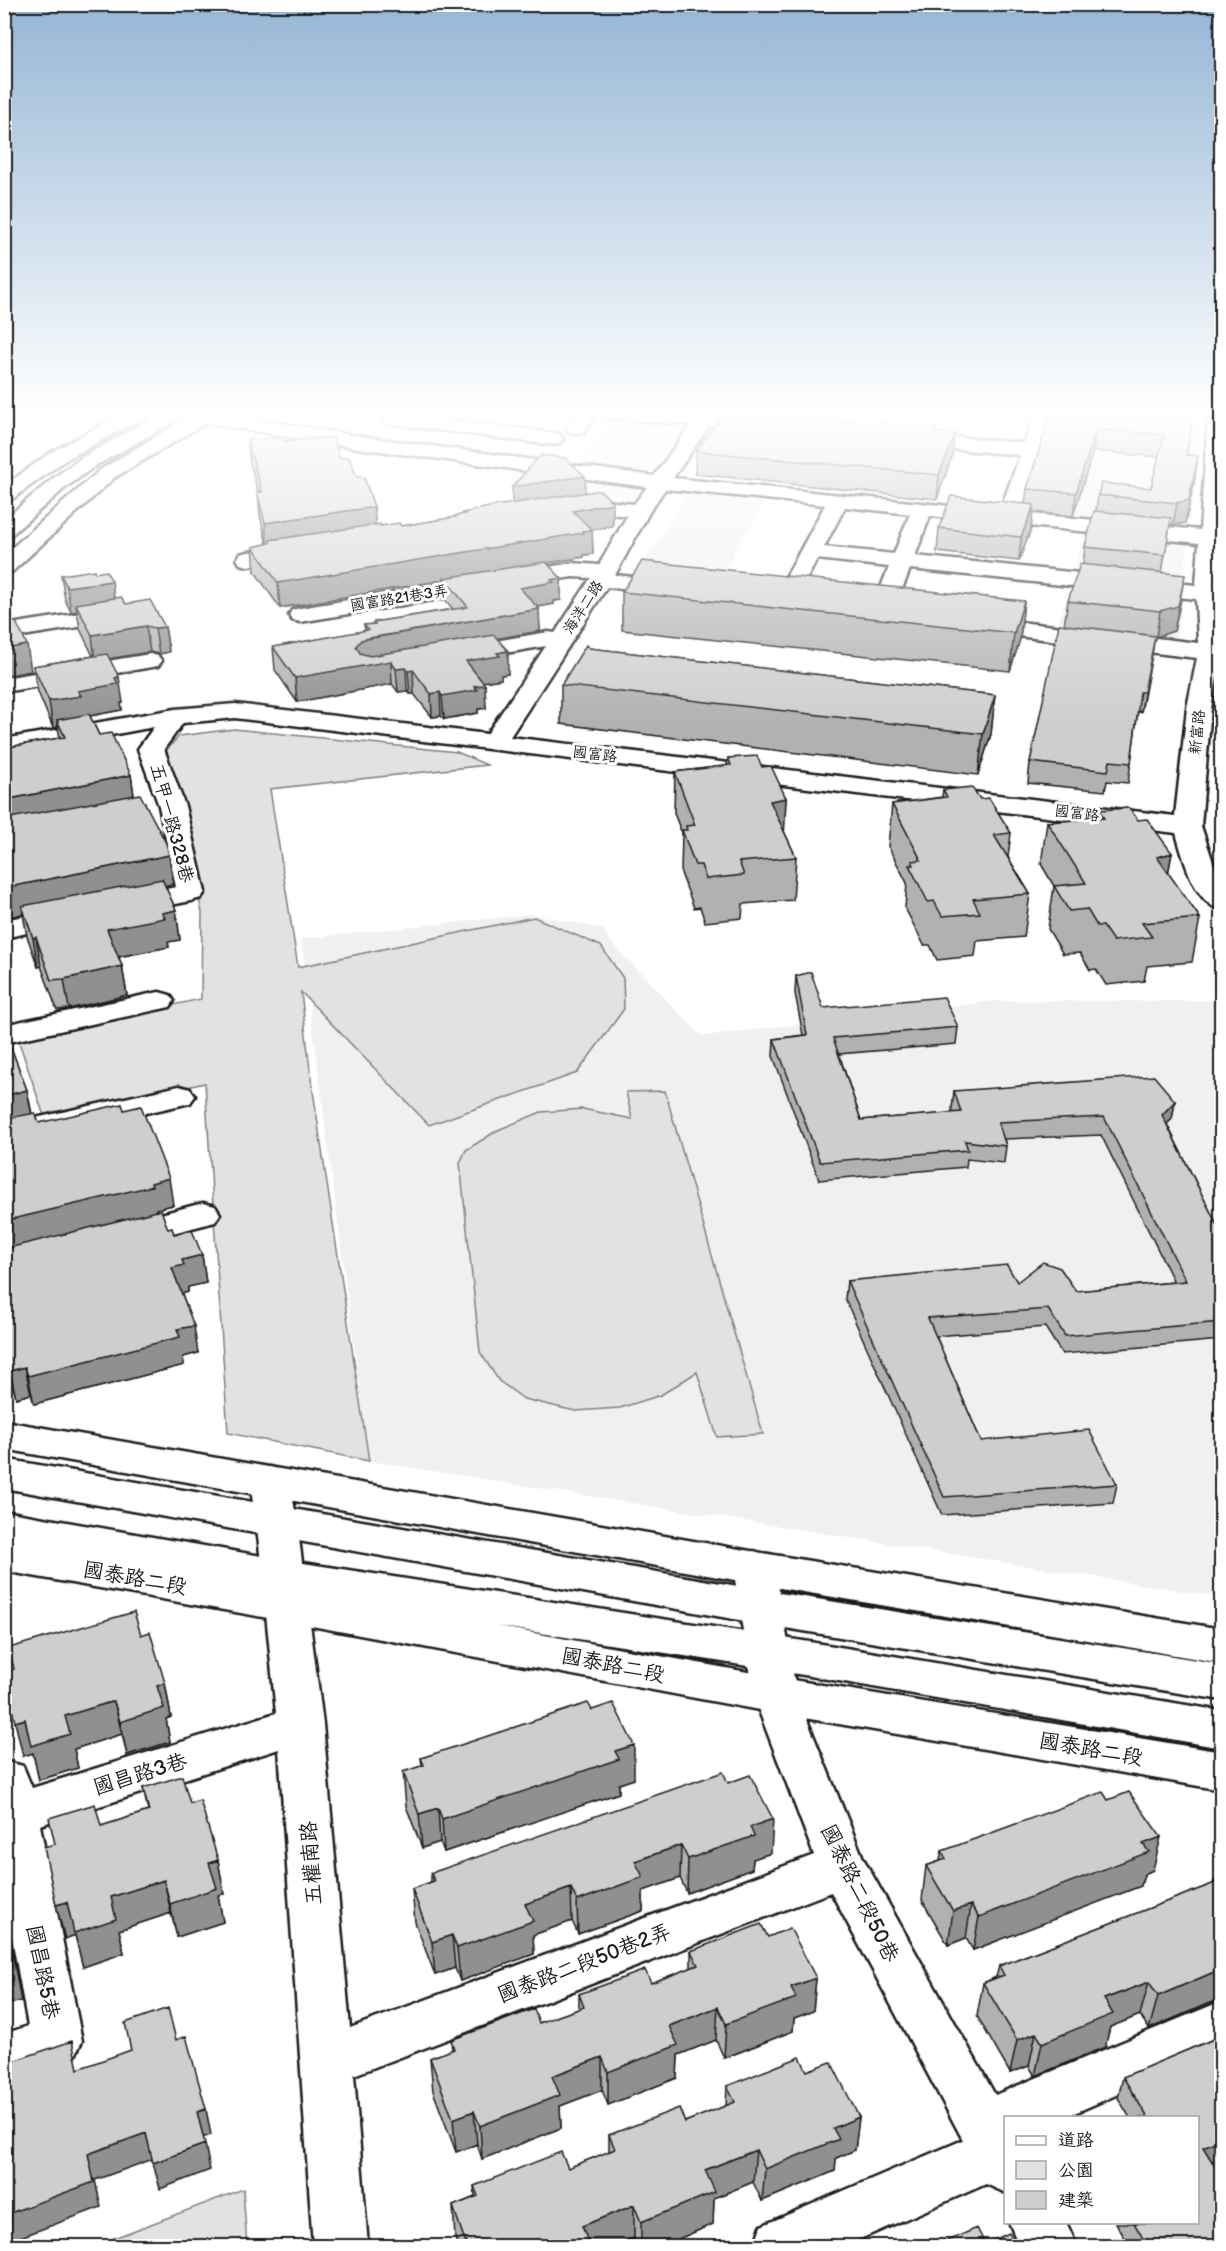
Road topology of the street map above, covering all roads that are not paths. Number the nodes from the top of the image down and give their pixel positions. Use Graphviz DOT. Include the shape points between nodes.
graph roads {
  1 [pos="19,517"];
  2 [pos="60,517"];
  3 [pos="637,517"];
  4 [pos="829,517"];
  5 [pos="919,517"];
  6 [pos="1019,517"];
  7 [pos="1216,517"];
  8 [pos="6,528"];
  9 [pos="45,531"];
  10 [pos="1215,538"];
  11 [pos="318,549"];
  12 [pos="810,552"];
  13 [pos="248,559"];
  14 [pos="902,561"];
  15 [pos="4,567"];
  16 [pos="603,576"];
  17 [pos="692,591"];
  18 [pos="1207,593"];
  19 [pos="761,598"];
  20 [pos="120,614"];
  21 [pos="300,615"];
  22 [pos="906,615"];
  23 [pos="952,621"];
  24 [pos="4,632"];
  25 [pos="562,641"];
  26 [pos="442,658"];
  27 [pos="150,661"];
  28 [pos="1212,664"];
  29 [pos="4,685"];
  30 [pos="1210,709"];
  31 [pos="175,716"];
  32 [pos="495,741"];
  33 [pos="4,747"];
  34 [pos="1187,826"];
  35 [pos="1221,902"];
  36 [pos="4,929"];
  37 [pos="159,1001"];
  38 [pos="4,1034"];
  39 [pos="179,1096"];
  40 [pos="4,1135"];
  41 [pos="203,1214"];
  42 [pos="93,1242"];
  43 [pos="4,1435"];
  44 [pos="4,1473"];
  45 [pos="274,1502"];
  46 [pos="4,1526"];
  47 [pos="4,1555"];
  48 [pos="284,1590"];
  49 [pos="764,1630"];
  50 [pos="1221,1646"];
  51 [pos="1221,1682"];
  52 [pos="301,1724"];
  53 [pos="1221,1730"];
  54 [pos="1221,1771"];
  55 [pos="9,1797"];
  56 [pos="842,1866"];
  57 [pos="1221,2024"];
  58 [pos="4,2058"];
  59 [pos="326,2061"];
  60 [pos="1053,2116"];
  61 [pos="995,2148"];
  62 [pos="1037,2224"];
  63 [pos="340,2247"];
  64 [pos="781,2247"];
  65 [pos="1049,2247"];
  1 -- 8 [label="street"];
  2 -- 9 [label="street"];
  3 -- 16 [label="street, 海洋二路"];
  4 -- 12 [label="street"];
  5 -- 14 [label="street"];
  6 -- 10 [label="street"];
  7 -- 10 [label="street, 新富路"];
  8 -- 9 [label="street"];
  9 -- 15 [label="street"];
  10 -- 18 [label="street, 新富路"];
  11 -- 13 [label="street"];
  12 -- 14 [label="street"];
  12 -- 19 [label="street" via="795,602"];
  14 -- 18 [label="street"];
  14 -- 22 [label="street" via="871,611"];
  16 -- 17 [label="street, 國富路21巷3弄"];
  16 -- 21 [label="street, 國富路21巷3弄" via="573,570"];
  16 -- 25 [label="street, 海洋二路"];
  18 -- 28 [label="street, 新富路"];
  20 -- 24 [label="street"];
  23 -- 28 [label="street"];
  25 -- 26 [label="street" via="548,639"];
  25 -- 32 [label="street, 海洋二路"];
  27 -- 29 [label="street"];
  28 -- 30 [label="street, 新富路"];
  30 -- 34 [label="street, 新富路"];
  31 -- 32 [label="street, 國富路" via="247,712"];
  31 -- 33 [label="street, 國富路"];
  31 -- 36 [label="street, 五甲一路328巷" via="151,749 161,809 191,892"];
  32 -- 34 [label="street, 國富路"];
  34 -- 35 [label="street, 新富路" via="1204,878"];
  37 -- 38 [label="street"];
  39 -- 40 [label="street"];
  41 -- 42 [label="street"];
  43 -- 45 [label="street, 國泰路二段"];
  44 -- 45 [label="street, 國泰路二段"];
  45 -- 48 [label="street, 五權南路"];
  45 -- 49 [label="street, 國泰路二段"];
  46 -- 48 [label="street, 國泰路二段"];
  47 -- 48 [label="street, 國泰路二段"];
  48 -- 49 [label="street, 國泰路二段"];
  48 -- 52 [label="street, 五權南路"];
  49 -- 50 [label="street, 國泰路二段"];
  49 -- 51 [label="street, 國泰路二段"];
  49 -- 53 [label="street, 國泰路二段"];
  49 -- 54 [label="street, 國泰路二段"];
  49 -- 56 [label="street, 國泰路二段50巷"];
  52 -- 55 [label="street, 國昌路3巷"];
  52 -- 59 [label="street, 五權南路"];
  55 -- 58 [label="street, 國昌路5巷" via="56,2041"];
  56 -- 59 [label="street, 國泰路二段50巷2弄"];
  56 -- 61 [label="street, 國泰路二段50巷"];
  57 -- 60 [label="street"];
  59 -- 63 [label="street, 五權南路"];
  61 -- 64 [label="street"];
  62 -- 65 [label="street"];
}
